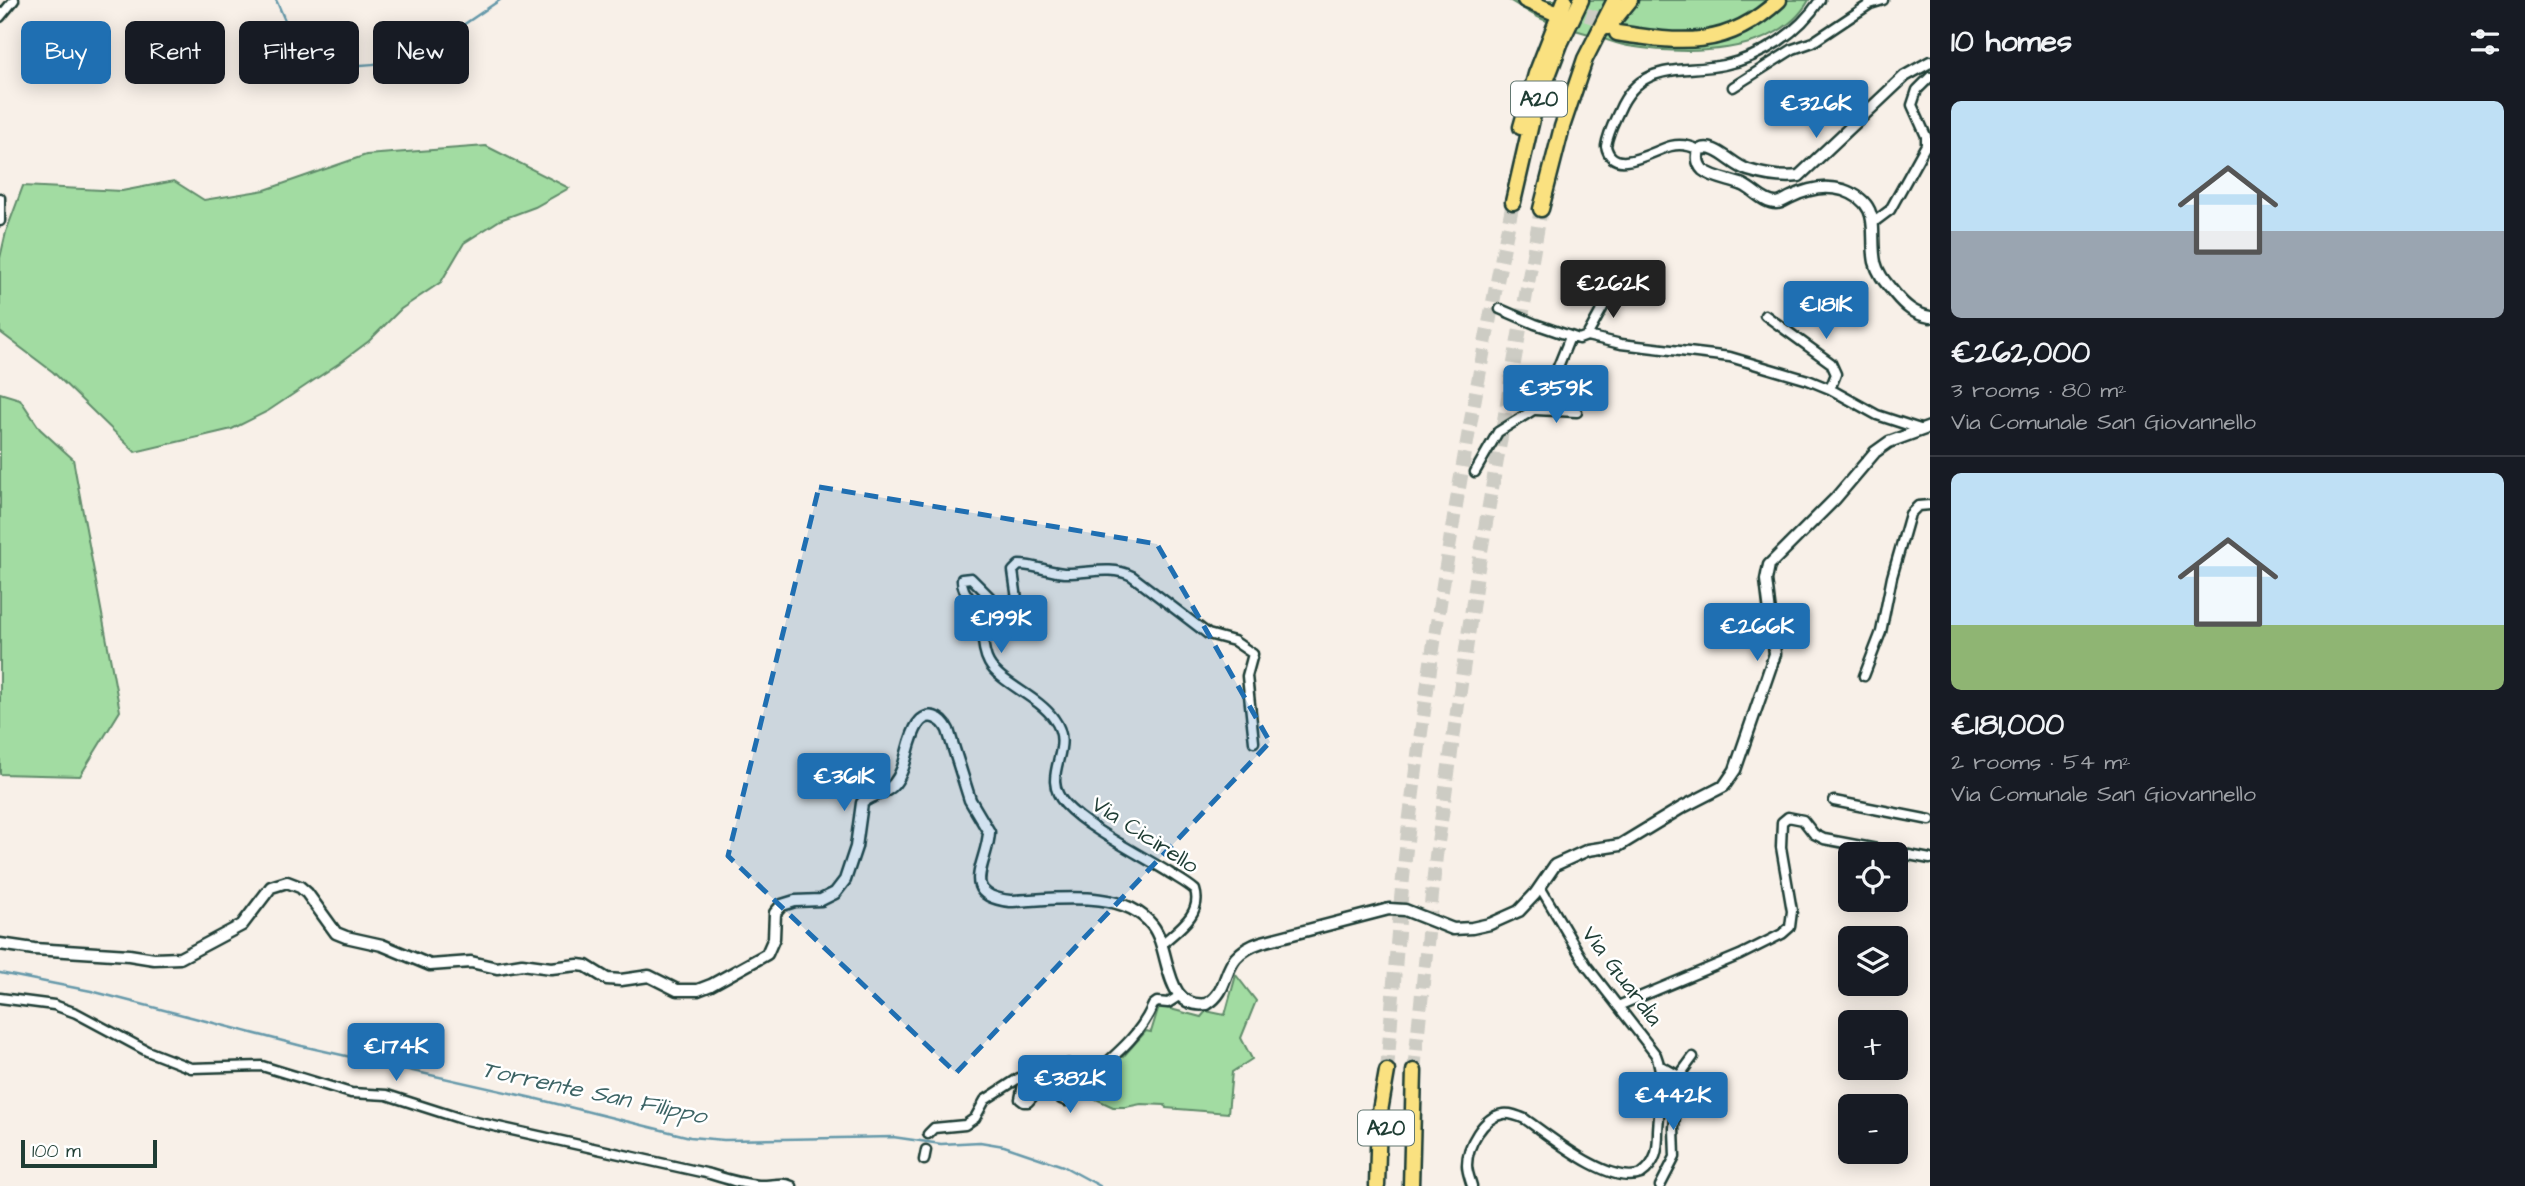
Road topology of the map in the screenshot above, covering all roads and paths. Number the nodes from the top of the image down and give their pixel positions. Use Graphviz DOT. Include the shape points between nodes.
graph roads {
  1 [pos="14,0"];
  2 [pos="1525,0"];
  3 [pos="1581,0"];
  4 [pos="1615,0"];
  5 [pos="1630,0"];
  6 [pos="1770,0"];
  7 [pos="1779,0"];
  8 [pos="1819,0"];
  9 [pos="1883,0"];
  10 [pos="1555,4"];
  11 [pos="0,17"];
  12 [pos="1586,59"];
  13 [pos="1930,62"];
  14 [pos="1930,77"];
  15 [pos="1733,87"];
  16 [pos="1699,150"];
  17 [pos="0,198"];
  18 [pos="1541,209"];
  19 [pos="0,221"];
  20 [pos="1874,222"];
  21 [pos="1613,289"];
  22 [pos="1500,309"];
  23 [pos="1765,315"];
  24 [pos="1930,317"];
  25 [pos="1587,336"];
  26 [pos="1570,337"];
  27 [pos="1830,389"];
  28 [pos="1536,410"];
  29 [pos="1577,412"];
  30 [pos="1925,428"];
  31 [pos="1475,472"];
  32 [pos="1930,505"];
  33 [pos="1864,676"];
  34 [pos="1254,742"];
  35 [pos="1834,801"];
  36 [pos="1930,820"];
  37 [pos="1930,859"];
  38 [pos="1539,887"];
  39 [pos="2,944"];
  40 [pos="1162,944"];
  41 [pos="1179,996"];
  42 [pos="0,998"];
  43 [pos="1618,1006"];
  44 [pos="1693,1056"];
  45 [pos="1659,1065"];
  46 [pos="1414,1071"];
  47 [pos="1679,1076"];
  48 [pos="1413,1099"];
  49 [pos="928,1134"];
  50 [pos="926,1150"];
  51 [pos="924,1160"];
  52 [pos="792,1186"];
  53 [pos="1377,1186"];
  54 [pos="1386,1186"];
  55 [pos="1411,1186"];
  56 [pos="1420,1186"];
  57 [pos="1472,1186"];
  58 [pos="1660,1186"];
  1 -- 11 [label="street"];
  2 -- 10 [label="highway"];
  3 -- 10 [label="highway, A20" via="1533,115 1513,202 1512,167"];
  4 -- 12 [label="highway, A20"];
  5 -- 12 [label="highway"];
  6 -- 7 [label="highway" via="1740,21 1708,33 1619,29 1668,40 1709,38 1743,27"];
  8 -- 16 [label="street" via="1798,27 1751,56 1725,65 1660,73 1637,83 1625,97 1606,146 1612,156 1627,161 1673,146"];
  9 -- 15 [label="street"];
  12 -- 18 [label="highway, A20"];
  13 -- 16 [label="street" via="1905,76 1799,176 1749,170 1717,150"];
  14 -- 20 [label="street" via="1913,100 1915,116 1926,136 1925,148 1890,209"];
  16 -- 20 [label="street" via="1703,169 1771,202 1812,189 1840,189 1865,204"];
  17 -- 19 [label="street"];
  20 -- 24 [label="street" via="1874,255 1880,274 1908,307"];
  21 -- 25 [label="street"];
  22 -- 26 [label="street"];
  23 -- 27 [label="street" via="1831,363 1836,374"];
  25 -- 26 [label="street"];
  25 -- 27 [label="street" via="1730,357"];
  26 -- 28 [label="street" via="1548,397"];
  27 -- 30 [label="street" via="1877,415"];
  28 -- 29 [label="street"];
  28 -- 31 [label="street" via="1498,432"];
  30 -- 38 [label="street" via="1875,452 1769,565 1766,580 1773,661 1729,781 1620,845 1588,850 1559,862"];
  32 -- 33 [label="street" via="1918,506 1910,514 1881,632"];
  34 -- 40 [label="street, Via Cicirello" via="1248,676 1253,654 1234,641 1208,634 1132,576 1102,570 1064,573 1019,565 1013,571 1017,599 1009,608 997,604 971,578 962,579 963,590 978,610 991,667 1036,700 1058,726 1061,756 1054,781 1060,798 1080,816 1195,890 1193,913"];
  35 -- 36 [label="street"];
  37 -- 43 [label="street" via="1824,839 1803,820 1788,817 1780,835 1792,911 1787,931"];
  38 -- 41 [label="street" via="1519,911 1480,927 1453,929 1405,910 1389,909 1262,942 1236,956 1211,1001 1194,1004"];
  38 -- 43 [label="street, Via Guardia"];
  39 -- 40 [label="street" via="180,958 242,925 271,887 287,882 307,893 336,933 430,965 578,965 607,979 649,975 677,990 698,990 767,954 774,938 775,913 782,905 821,900 835,893 845,880 858,841 862,803 895,784 918,724 933,717 942,720 948,730 970,800 989,832 978,873 985,892 1010,901 1097,899 1121,903 1146,919"];
  40 -- 41 [label="street"];
  41 -- 49 [label="street" via="1153,1005 1125,1047 1066,1101 1061,1099 1068,1064 1028,1102 1020,1100 1024,1080 1019,1078 985,1100 965,1125 934,1128"];
  42 -- 52 [label="street" via="76,1013 147,1051 191,1068 262,1066 351,1093 387,1095 462,1119 738,1182"];
  43 -- 45 [label="street, Via Guardia" via="1653,1049"];
  44 -- 47 [label="street"];
  45 -- 47 [label="street"];
  45 -- 57 [label="street" via="1658,1147 1655,1159 1642,1174 1628,1180 1607,1177 1525,1119 1508,1114 1498,1115 1475,1138 1467,1162"];
  46 -- 48 [label="highway, A20"];
  47 -- 58 [label="street" via="1675,1157"];
  48 -- 55 [label="highway, A20"];
  48 -- 56 [label="highway"];
  50 -- 51 [label="street"];
  53 -- 54 [label="highway, A20" via="1379,1117 1387,1071"];
}
